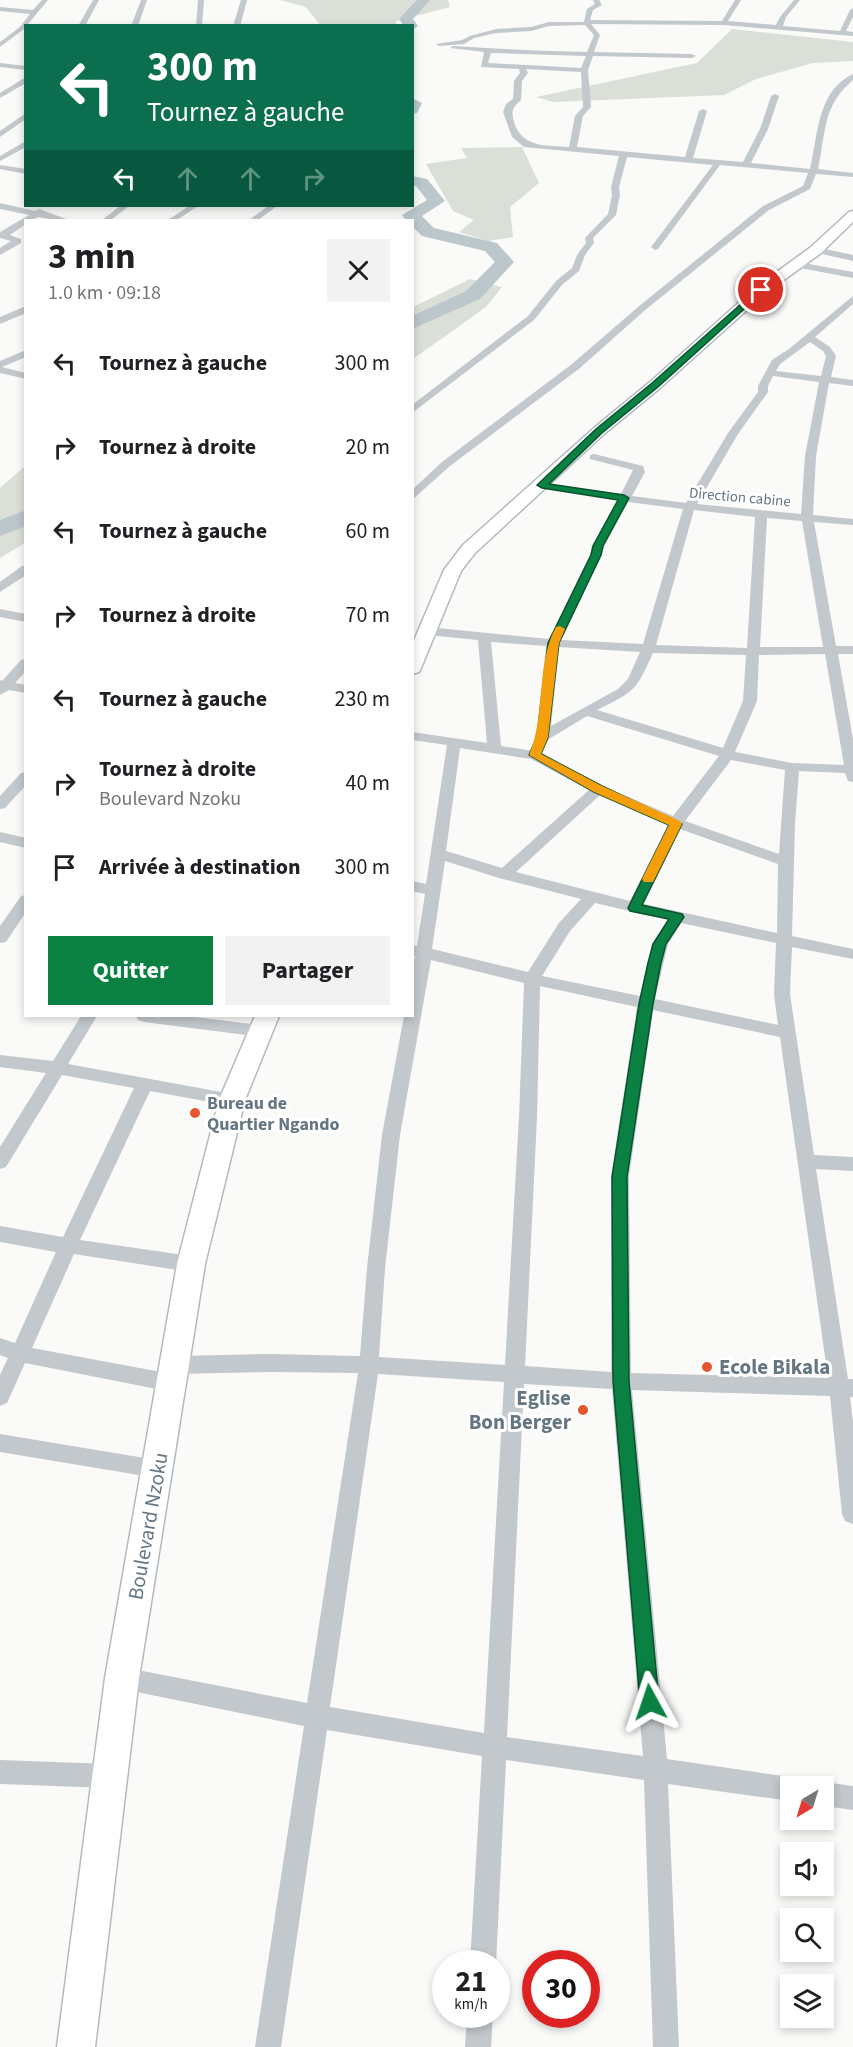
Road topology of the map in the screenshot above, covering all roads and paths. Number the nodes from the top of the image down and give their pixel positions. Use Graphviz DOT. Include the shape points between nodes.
graph roads {
  1 [pos="45,0"];
  2 [pos="96,0"];
  3 [pos="144,0"];
  4 [pos="201,0"];
  5 [pos="244,0"];
  6 [pos="596,0"];
  7 [pos="738,0"];
  8 [pos="797,0"];
  9 [pos="0,9"];
  10 [pos="853,10"];
  11 [pos="36,12"];
  12 [pos="586,22"];
  13 [pos="724,23"];
  14 [pos="26,24"];
  15 [pos="82,24"];
  16 [pos="135,24"];
  17 [pos="199,24"];
  18 [pos="237,24"];
  19 [pos="24,26"];
  20 [pos="779,27"];
  21 [pos="842,33"];
  22 [pos="853,34"];
  23 [pos="0,45"];
  24 [pos="488,50"];
  25 [pos="591,53"];
  26 [pos="692,56"];
  27 [pos="0,65"];
  28 [pos="521,66"];
  29 [pos="24,68"];
  30 [pos="584,70"];
  31 [pos="853,76"];
  32 [pos="24,80"];
  33 [pos="0,96"];
  34 [pos="776,96"];
  35 [pos="704,111"];
  36 [pos="24,120"];
  37 [pos="13,139"];
  38 [pos="573,149"];
  39 [pos="624,153"];
  40 [pos="0,159"];
  41 [pos="688,161"];
  42 [pos="718,163"];
  43 [pos="746,165"];
  44 [pos="0,167"];
  45 [pos="24,172"];
  46 [pos="813,172"];
  47 [pos="853,175"];
  48 [pos="0,206"];
  49 [pos="49,207"];
  50 [pos="124,207"];
  51 [pos="192,207"];
  52 [pos="272,207"];
  53 [pos="35,214"];
  54 [pos="853,215"];
  55 [pos="27,219"];
  56 [pos="60,219"];
  57 [pos="107,219"];
  58 [pos="174,219"];
  59 [pos="254,219"];
  60 [pos="24,221"];
  61 [pos="1,235"];
  62 [pos="655,247"];
  63 [pos="816,250"];
  64 [pos="0,252"];
  65 [pos="853,258"];
  66 [pos="798,265"];
  67 [pos="853,275"];
  68 [pos="853,299"];
  69 [pos="24,310"];
  70 [pos="0,321"];
  71 [pos="809,337"];
  72 [pos="24,354"];
  73 [pos="0,364"];
  74 [pos="0,370"];
  75 [pos="770,373"];
  76 [pos="24,376"];
  77 [pos="825,380"];
  78 [pos="853,383"];
  79 [pos="414,408"];
  80 [pos="594,457"];
  81 [pos="542,485"];
  82 [pos="414,495"];
  83 [pos="624,498"];
  84 [pos="689,507"];
  85 [pos="761,516"];
  86 [pos="807,518"];
  87 [pos="853,522"];
  88 [pos="24,570"];
  89 [pos="0,588"];
  90 [pos="0,613"];
  91 [pos="24,618"];
  92 [pos="427,631"];
  93 [pos="484,637"];
  94 [pos="553,643"];
  95 [pos="648,649"];
  96 [pos="853,650"];
  97 [pos="753,652"];
  98 [pos="832,652"];
  99 [pos="414,663"];
  100 [pos="24,665"];
  101 [pos="2,687"];
  102 [pos="24,688"];
  103 [pos="585,711"];
  104 [pos="414,736"];
  105 [pos="543,737"];
  106 [pos="454,743"];
  107 [pos="494,748"];
  108 [pos="535,755"];
  109 [pos="727,755"];
  110 [pos="792,767"];
  111 [pos="852,774"];
  112 [pos="24,778"];
  113 [pos="598,789"];
  114 [pos="0,805"];
  115 [pos="676,824"];
  116 [pos="0,837"];
  117 [pos="24,843"];
  118 [pos="438,854"];
  119 [pos="785,861"];
  120 [pos="504,875"];
  121 [pos="414,886"];
  122 [pos="433,891"];
  123 [pos="591,898"];
  124 [pos="24,903"];
  125 [pos="634,908"];
  126 [pos="677,917"];
  127 [pos="0,938"];
  128 [pos="785,940"];
  129 [pos="418,951"];
  130 [pos="853,954"];
  131 [pos="414,979"];
  132 [pos="532,979"];
  133 [pos="646,1004"];
  134 [pos="88,1017"];
  135 [pos="161,1017"];
  136 [pos="409,1017"];
  137 [pos="264,1023"];
  138 [pos="788,1034"];
  139 [pos="0,1061"];
  140 [pos="57,1068"];
  141 [pos="146,1084"];
  142 [pos="232,1100"];
  143 [pos="806,1161"];
  144 [pos="0,1162"];
  145 [pos="853,1164"];
  146 [pos="0,1234"];
  147 [pos="68,1246"];
  148 [pos="191,1264"];
  149 [pos="0,1346"];
  150 [pos="21,1354"];
  151 [pos="369,1365"];
  152 [pos="173,1374"];
  153 [pos="513,1376"];
  154 [pos="621,1381"];
  155 [pos="846,1388"];
  156 [pos="0,1397"];
  157 [pos="0,1443"];
  158 [pos="157,1469"];
  159 [pos="853,1514"];
  160 [pos="122,1678"];
  161 [pos="318,1717"];
  162 [pos="496,1747"];
  163 [pos="656,1770"];
  164 [pos="0,1772"];
  165 [pos="108,1776"];
  166 [pos="780,1788"];
  167 [pos="834,1795"];
  168 [pos="853,1798"];
  169 [pos="484,1950"];
  170 [pos="479,2028"];
  171 [pos="76,2047"];
  172 [pos="268,2047"];
  173 [pos="478,2047"];
  174 [pos="666,2047"];
  1 -- 11 [label="street"];
  2 -- 15 [label="street"];
  3 -- 16 [label="street"];
  4 -- 17 [label="street"];
  5 -- 18 [label="street"];
  6 -- 12 [label="street" via="599,5 590,9"];
  7 -- 13 [label="street"];
  8 -- 20 [label="street"];
  9 -- 11 [label="street"];
  10 -- 21 [label="street"];
  11 -- 14 [label="street"];
  12 -- 13 [label="street"];
  12 -- 24 [label="street" via="496,31 464,42 439,44"];
  12 -- 25 [label="street" via="597,35"];
  13 -- 20 [label="street"];
  19 -- 23 [label="street"];
  20 -- 21 [label="street"];
  21 -- 22 [label="street"];
  24 -- 25 [label="street"];
  24 -- 28 [label="street" via="484,65"];
  25 -- 26 [label="street"];
  25 -- 30 [label="street"];
  27 -- 29 [label="street"];
  28 -- 30 [label="street"];
  28 -- 38 [label="street" via="524,73 518,81 517,99 507,112 516,137 527,146"];
  30 -- 38 [label="street" via="587,107 579,116"];
  31 -- 46 [label="street" via="835,92 825,114"];
  32 -- 33 [label="street"];
  34 -- 43 [label="street"];
  35 -- 41 [label="street"];
  36 -- 37 [label="street"];
  37 -- 40 [label="street"];
  38 -- 39 [label="street"];
  39 -- 41 [label="street"];
  39 -- 79 [label="street" via="612,215 589,238 576,268 531,318"];
  41 -- 42 [label="street"];
  42 -- 43 [label="street"];
  42 -- 62 [label="street"];
  43 -- 46 [label="street"];
  44 -- 45 [label="street"];
  46 -- 47 [label="street"];
  46 -- 82 [label="street" via="807,187 766,208 576,366 446,464"];
  48 -- 53 [label="street"];
  49 -- 53 [label="street"];
  50 -- 57 [label="street"];
  51 -- 58 [label="street"];
  52 -- 59 [label="street"];
  53 -- 55 [label="street"];
  53 -- 56 [label="street"];
  54 -- 63 [label="street"];
  60 -- 61 [label="street"];
  61 -- 64 [label="street" via="18,241"];
  63 -- 65 [label="street"];
  63 -- 66 [label="street"];
  66 -- 67 [label="street"];
  66 -- 81 [label="street" via="761,290"];
  68 -- 71 [label="street"];
  69 -- 70 [label="street"];
  71 -- 75 [label="street" via="776,362"];
  71 -- 77 [label="street" via="831,354"];
  72 -- 73 [label="street"];
  74 -- 76 [label="street"];
  75 -- 77 [label="street"];
  75 -- 84 [label="street" via="763,392 733,433"];
  77 -- 78 [label="street"];
  77 -- 86 [label="street" via="814,421 806,481"];
  80 -- 83 [label="street" via="639,468"];
  81 -- 83 [label="street, Direction cabine"];
  81 -- 92 [label="street" via="460,559"];
  83 -- 84 [label="street, Direction cabine"];
  83 -- 94 [label="street"];
  84 -- 85 [label="street, Direction cabine"];
  84 -- 95 [label="street"];
  85 -- 86 [label="street, Direction cabine"];
  85 -- 97 [label="street"];
  86 -- 87 [label="street, Direction cabine"];
  86 -- 98 [label="street"];
  88 -- 89 [label="street"];
  90 -- 91 [label="street"];
  92 -- 93 [label="street"];
  92 -- 99 [label="street"];
  93 -- 94 [label="street"];
  93 -- 107 [label="street"];
  94 -- 95 [label="street"];
  94 -- 105 [label="street"];
  95 -- 97 [label="street"];
  95 -- 103 [label="street" via="629,687"];
  96 -- 98 [label="street"];
  97 -- 98 [label="street"];
  97 -- 109 [label="street" via="750,701"];
  98 -- 111 [label="street"];
  100 -- 101 [label="street"];
  101 -- 102 [label="street"];
  103 -- 105 [label="street"];
  103 -- 109 [label="street"];
  104 -- 106 [label="street"];
  105 -- 108 [label="street"];
  106 -- 107 [label="street"];
  106 -- 118 [label="street"];
  107 -- 108 [label="street"];
  108 -- 113 [label="street"];
  109 -- 110 [label="street"];
  109 -- 115 [label="street"];
  110 -- 111 [label="street"];
  110 -- 119 [label="street"];
  112 -- 114 [label="street"];
  113 -- 115 [label="street"];
  113 -- 120 [label="street"];
  115 -- 119 [label="street"];
  115 -- 125 [label="street"];
  116 -- 117 [label="street"];
  118 -- 120 [label="street"];
  118 -- 122 [label="street"];
  119 -- 128 [label="street"];
  120 -- 123 [label="street"];
  121 -- 122 [label="street"];
  122 -- 129 [label="street"];
  123 -- 125 [label="street"];
  123 -- 132 [label="street" via="564,927"];
  124 -- 127 [label="street"];
  125 -- 126 [label="street"];
  126 -- 128 [label="street"];
  126 -- 133 [label="street" via="660,944"];
  128 -- 130 [label="street"];
  128 -- 138 [label="street" via="782,994"];
  129 -- 131 [label="street"];
  129 -- 132 [label="street"];
  132 -- 133 [label="street"];
  132 -- 153 [label="street"];
  133 -- 138 [label="street"];
  133 -- 154 [label="street" via="620,1177"];
  134 -- 140 [label="street"];
  135 -- 137 [label="street"];
  136 -- 151 [label="street" via="376,1268"];
  137 -- 142 [label="street, Boulevard Nzoku"];
  138 -- 143 [label="street"];
  139 -- 140 [label="street"];
  140 -- 141 [label="street"];
  140 -- 144 [label="street"];
  141 -- 142 [label="street"];
  141 -- 147 [label="street"];
  142 -- 148 [label="street, Boulevard Nzoku"];
  143 -- 145 [label="street"];
  143 -- 155 [label="street"];
  146 -- 147 [label="street"];
  147 -- 148 [label="street"];
  147 -- 150 [label="street"];
  148 -- 152 [label="street, Boulevard Nzoku"];
  149 -- 150 [label="street"];
  150 -- 152 [label="street"];
  150 -- 156 [label="street"];
  151 -- 152 [label="street" via="271,1363"];
  151 -- 153 [label="street"];
  151 -- 161 [label="street"];
  152 -- 158 [label="street, Boulevard Nzoku"];
  153 -- 154 [label="street"];
  153 -- 162 [label="street"];
  154 -- 155 [label="street"];
  154 -- 163 [label="street"];
  155 -- 159 [label="street"];
  157 -- 158 [label="street"];
  158 -- 160 [label="street, Boulevard Nzoku"];
  160 -- 161 [label="street"];
  160 -- 165 [label="street, Boulevard Nzoku"];
  161 -- 162 [label="street"];
  161 -- 172 [label="street"];
  162 -- 163 [label="street"];
  162 -- 169 [label="street"];
  163 -- 166 [label="street"];
  163 -- 174 [label="street"];
  164 -- 165 [label="street"];
  165 -- 171 [label="street, Boulevard Nzoku"];
  167 -- 168 [label="street"];
  170 -- 173 [label="street"];
}
